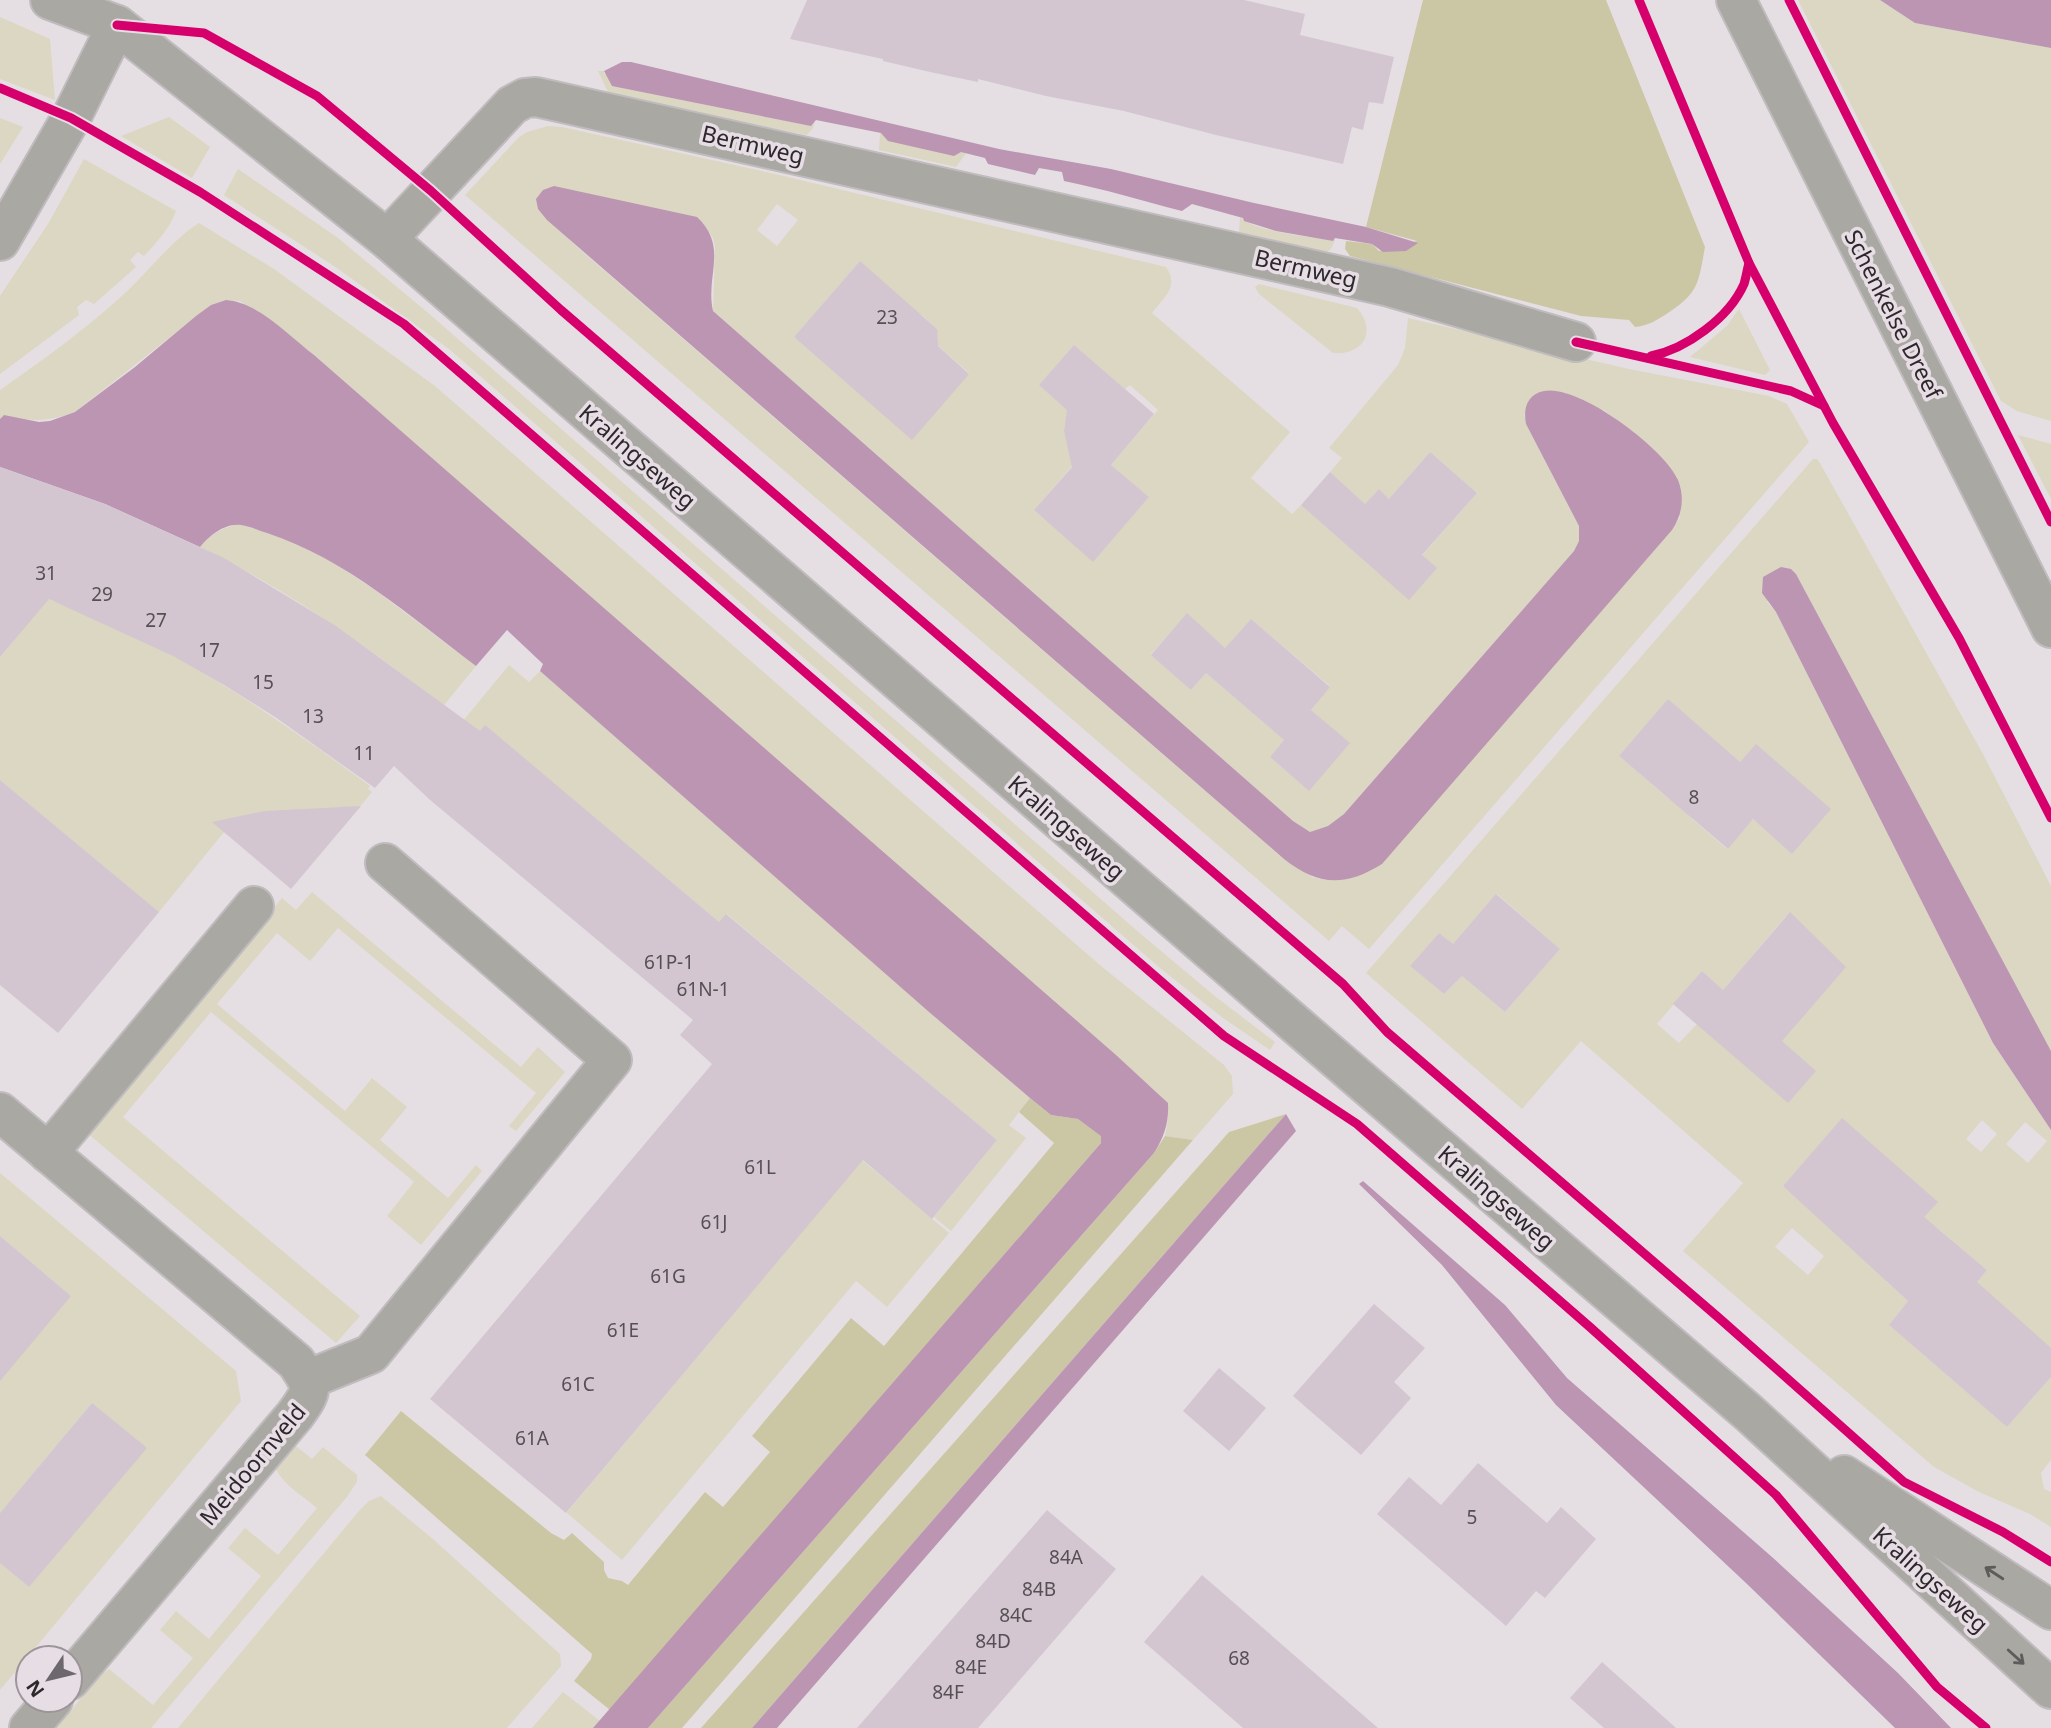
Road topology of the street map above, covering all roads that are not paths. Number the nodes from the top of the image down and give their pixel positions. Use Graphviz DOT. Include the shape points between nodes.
graph roads {
  1 [pos="50,0"];
  2 [pos="1737,0"];
  3 [pos="117,25"];
  4 [pos="387,239"];
  5 [pos="0,241"];
  6 [pos="1576,342"];
  7 [pos="2051,628"];
  8 [pos="385,863"];
  9 [pos="254,906"];
  10 [pos="0,1112"];
  11 [pos="48,1153"];
  12 [pos="309,1379"];
  13 [pos="1749,1413"];
  14 [pos="2051,1610"];
  15 [pos="84,1664"];
  16 [pos="2051,1689"];
  17 [pos="41,1714"];
  18 [pos="29,1728"];
  1 -- 3 [label="street"];
  2 -- 7 [label="street, Schenkelse Dreef"];
  3 -- 4 [label="street"];
  3 -- 5 [label="street" via="71,118"];
  4 -- 6 [label="street, Bermweg" via="512,105 536,97 1390,287"];
  4 -- 13 [label="street, Kralingseweg"];
  8 -- 12 [label="street" via="611,1060 371,1354"];
  9 -- 11 [label="street"];
  10 -- 11 [label="street, Meidoornveld"];
  11 -- 12 [label="street, Meidoornveld" via="296,1362"];
  12 -- 15 [label="street, Meidoornveld" via="309,1396 295,1415"];
  14 -- 13 [label="street, Kralingseweg, one-way"];
  13 -- 16 [label="street, Kralingseweg, one-way"];
  17 -- 18 [label="street"];
}
